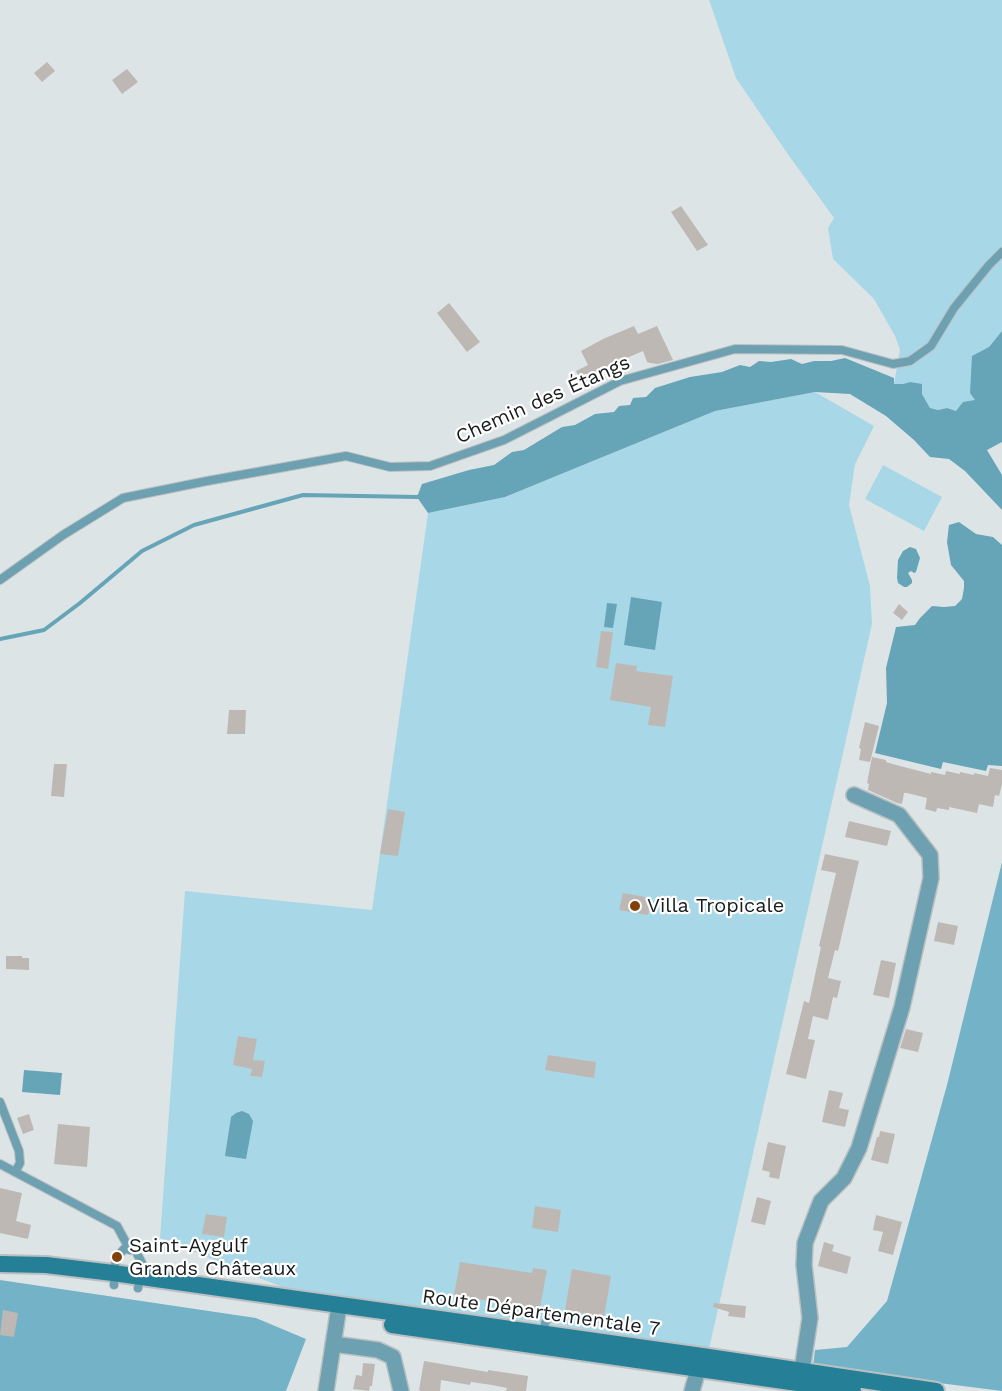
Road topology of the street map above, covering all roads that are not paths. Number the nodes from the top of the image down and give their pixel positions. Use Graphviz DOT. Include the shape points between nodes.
graph roads {
  1 [pos="1002,252"];
  2 [pos="0,580"];
  3 [pos="854,795"];
  4 [pos="0,1102"];
  5 [pos="0,1164"];
  6 [pos="15,1172"];
  7 [pos="129,1250"];
  8 [pos="0,1264"];
  9 [pos="114,1279"];
  10 [pos="139,1283"];
  11 [pos="338,1311"];
  12 [pos="549,1317"];
  13 [pos="543,1340"];
  14 [pos="333,1344"];
  15 [pos="700,1363"];
  16 [pos="801,1378"];
  17 [pos="849,1388"];
  18 [pos="326,1391"];
  19 [pos="401,1391"];
  20 [pos="692,1391"];
  21 [pos="936,1391"];
  1 -- 2 [label="lane, Chemin des Étangs" via="954,308 931,346 910,361 893,364 842,350 735,349 620,381 504,440 430,466 390,467 346,456 123,498"];
  3 -- 16 [label="street" via="899,815 930,855 931,878 902,1007 859,1148 844,1178 821,1201 805,1243 810,1318"];
  4 -- 6 [label="lane" via="19,1151 20,1163"];
  5 -- 6 [label="lane"];
  6 -- 7 [label="lane" via="117,1226"];
  7 -- 9 [label="lane" via="124,1249 117,1257"];
  7 -- 10 [label="lane" via="135,1250 142,1263"];
  8 -- 9 [label="main road, Route Départementale 7" via="46,1265"];
  9 -- 10 [label="main road, Route Départementale 7"];
  10 -- 11 [label="main road, Route Départementale 7"];
  11 -- 13 [label="main road, Route Départementale 7"];
  11 -- 14 [label="street"];
  12 -- 13 [label="lane"];
  13 -- 15 [label="main road, Route Départementale 7"];
  14 -- 18 [label="street"];
  14 -- 19 [label="street" via="378,1350 393,1357"];
  15 -- 16 [label="main road, Route Départementale 7"];
  15 -- 20 [label="street"];
  16 -- 17 [label="main road, Route Départementale 7"];
  17 -- 21 [label="main road, Route Départementale 7"];
}
